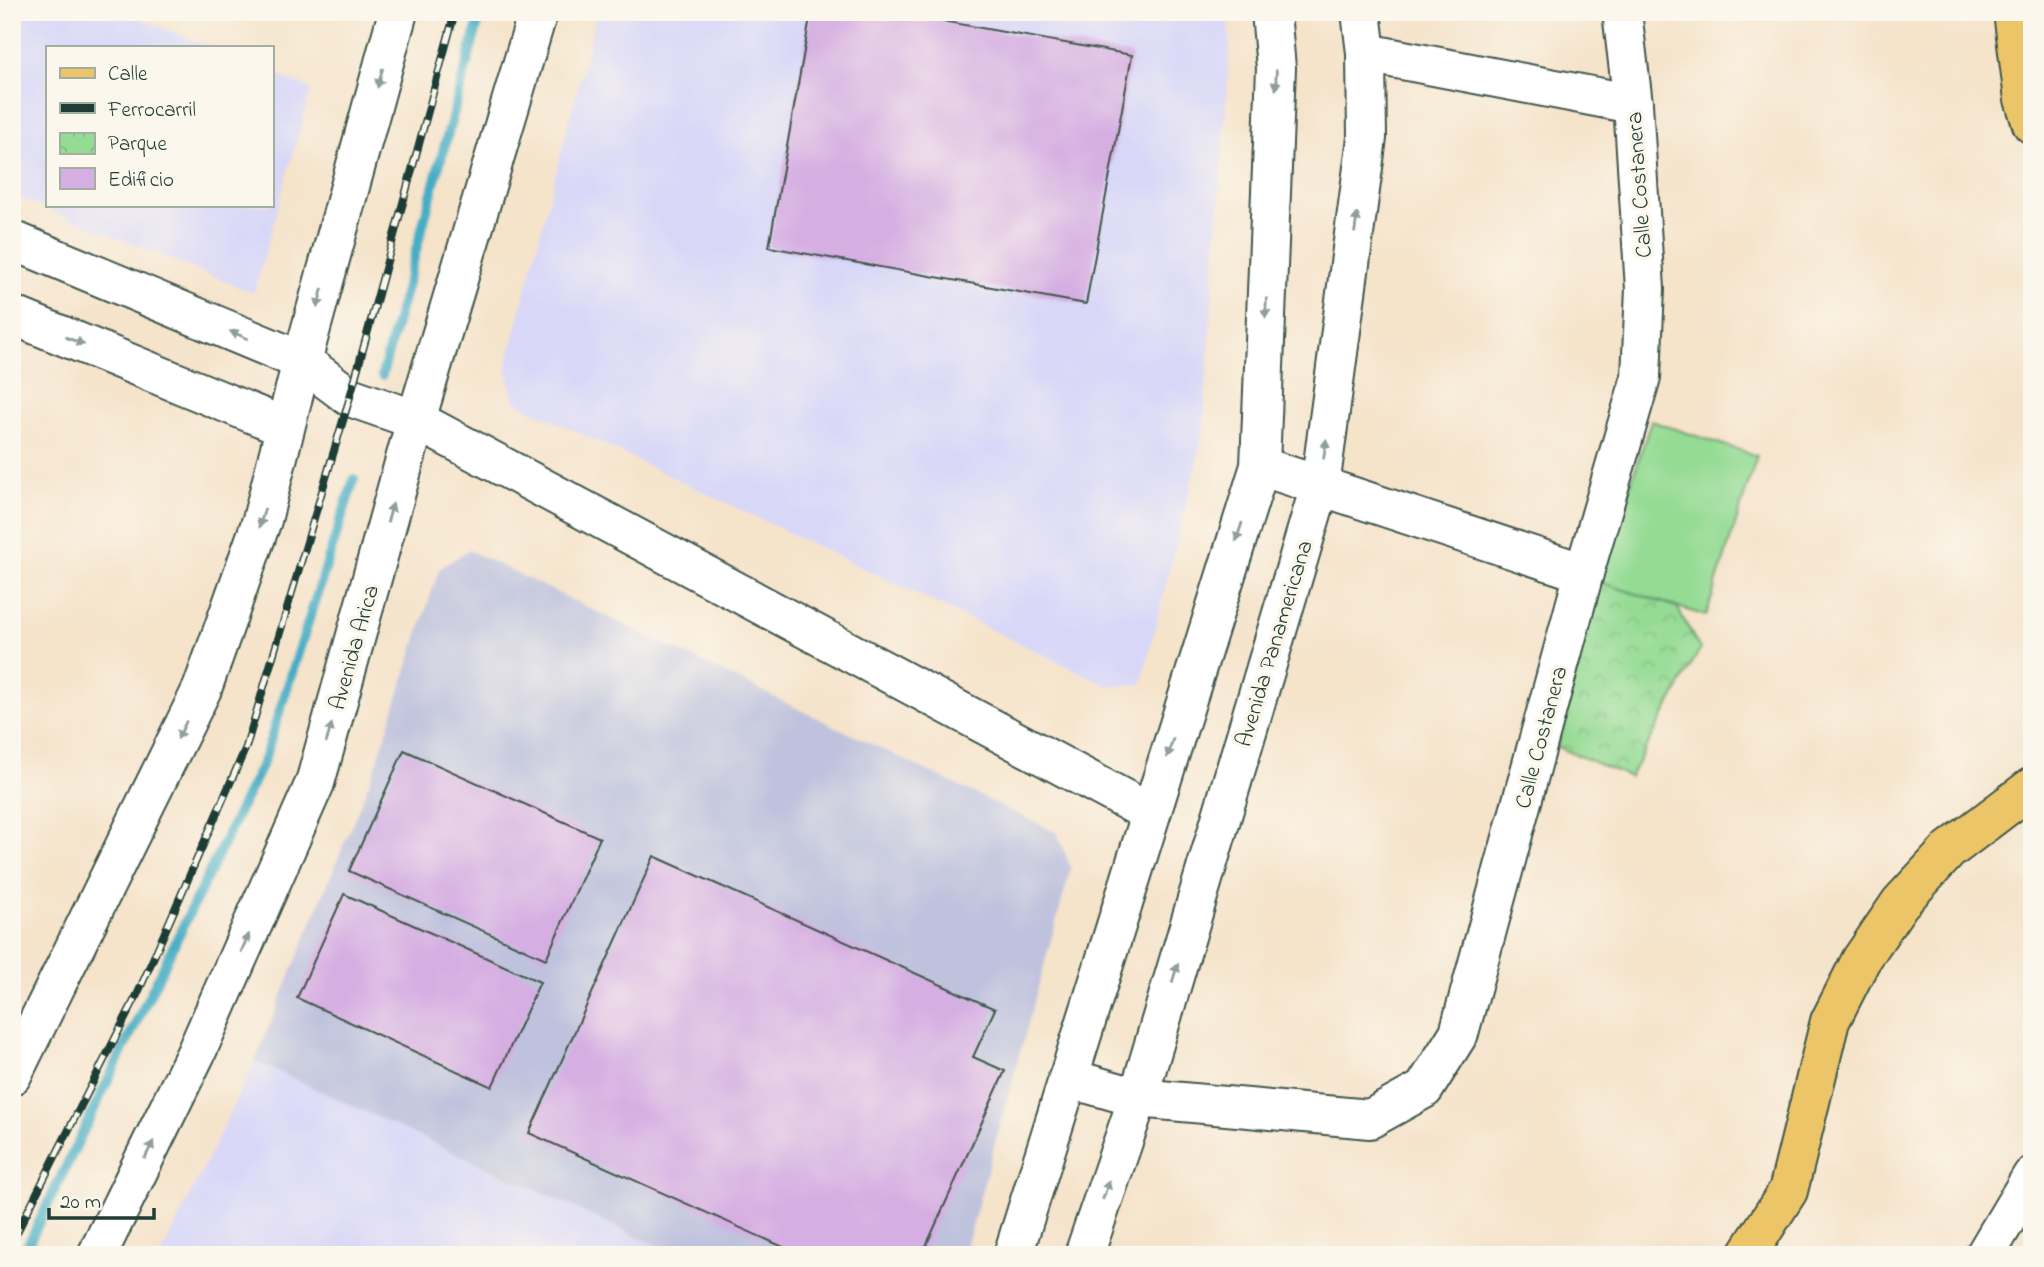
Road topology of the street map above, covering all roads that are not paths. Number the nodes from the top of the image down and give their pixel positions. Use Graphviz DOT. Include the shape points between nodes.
graph roads {
  1 [pos="398,12"];
  2 [pos="538,12"];
  3 [pos="1271,12"];
  4 [pos="1361,12"];
  5 [pos="1622,12"];
  6 [pos="2013,12"];
  7 [pos="1366,53"];
  8 [pos="1633,104"];
  9 [pos="2029,107"];
  10 [pos="12,240"];
  11 [pos="12,315"];
  12 [pos="302,361"];
  13 [pos="416,421"];
  14 [pos="285,427"];
  15 [pos="1260,466"];
  16 [pos="1320,486"];
  17 [pos="1584,573"];
  18 [pos="2032,787"];
  19 [pos="1150,813"];
  20 [pos="12,1075"];
  21 [pos="1068,1078"];
  22 [pos="1138,1098"];
  23 [pos="2032,1176"];
  24 [pos="97,1255"];
  25 [pos="1013,1255"];
  26 [pos="1084,1255"];
  27 [pos="1747,1255"];
  28 [pos="1985,1255"];
  1 -- 12 [label="street, one-way"];
  2 -- 13 [label="street, Avenida Arica"];
  3 -- 15 [label="street, one-way" via="1276,68"];
  4 -- 7 [label="street, Avenida Panamericana"];
  5 -- 8 [label="street, Calle Costanera"];
  6 -- 9 [label="main road"];
  7 -- 8 [label="street"];
  16 -- 7 [label="street, Avenida Panamericana, one-way" via="1367,138"];
  8 -- 17 [label="street, Calle Costanera" via="1645,289 1641,377"];
  12 -- 10 [label="street, one-way"];
  11 -- 14 [label="street, one-way"];
  12 -- 13 [label="street" via="350,397"];
  12 -- 14 [label="street"];
  13 -- 19 [label="street"];
  24 -- 13 [label="street, Avenida Arica, one-way" via="196,1053 315,783"];
  14 -- 20 [label="street, one-way" via="262,520 202,689"];
  15 -- 16 [label="street"];
  15 -- 19 [label="street, one-way"];
  16 -- 17 [label="street"];
  22 -- 16 [label="street, Avenida Panamericana, one-way"];
  17 -- 22 [label="street, Calle Costanera" via="1459,1032 1424,1089 1370,1119"];
  18 -- 27 [label="main road" via="1949,850 1900,903 1861,960 1830,1021 1788,1191"];
  19 -- 21 [label="street"];
  21 -- 22 [label="street, Calle Costanera"];
  21 -- 25 [label="street"];
  26 -- 22 [label="street, Avenida Panamericana, one-way"];
  23 -- 28 [label="street"];
}
